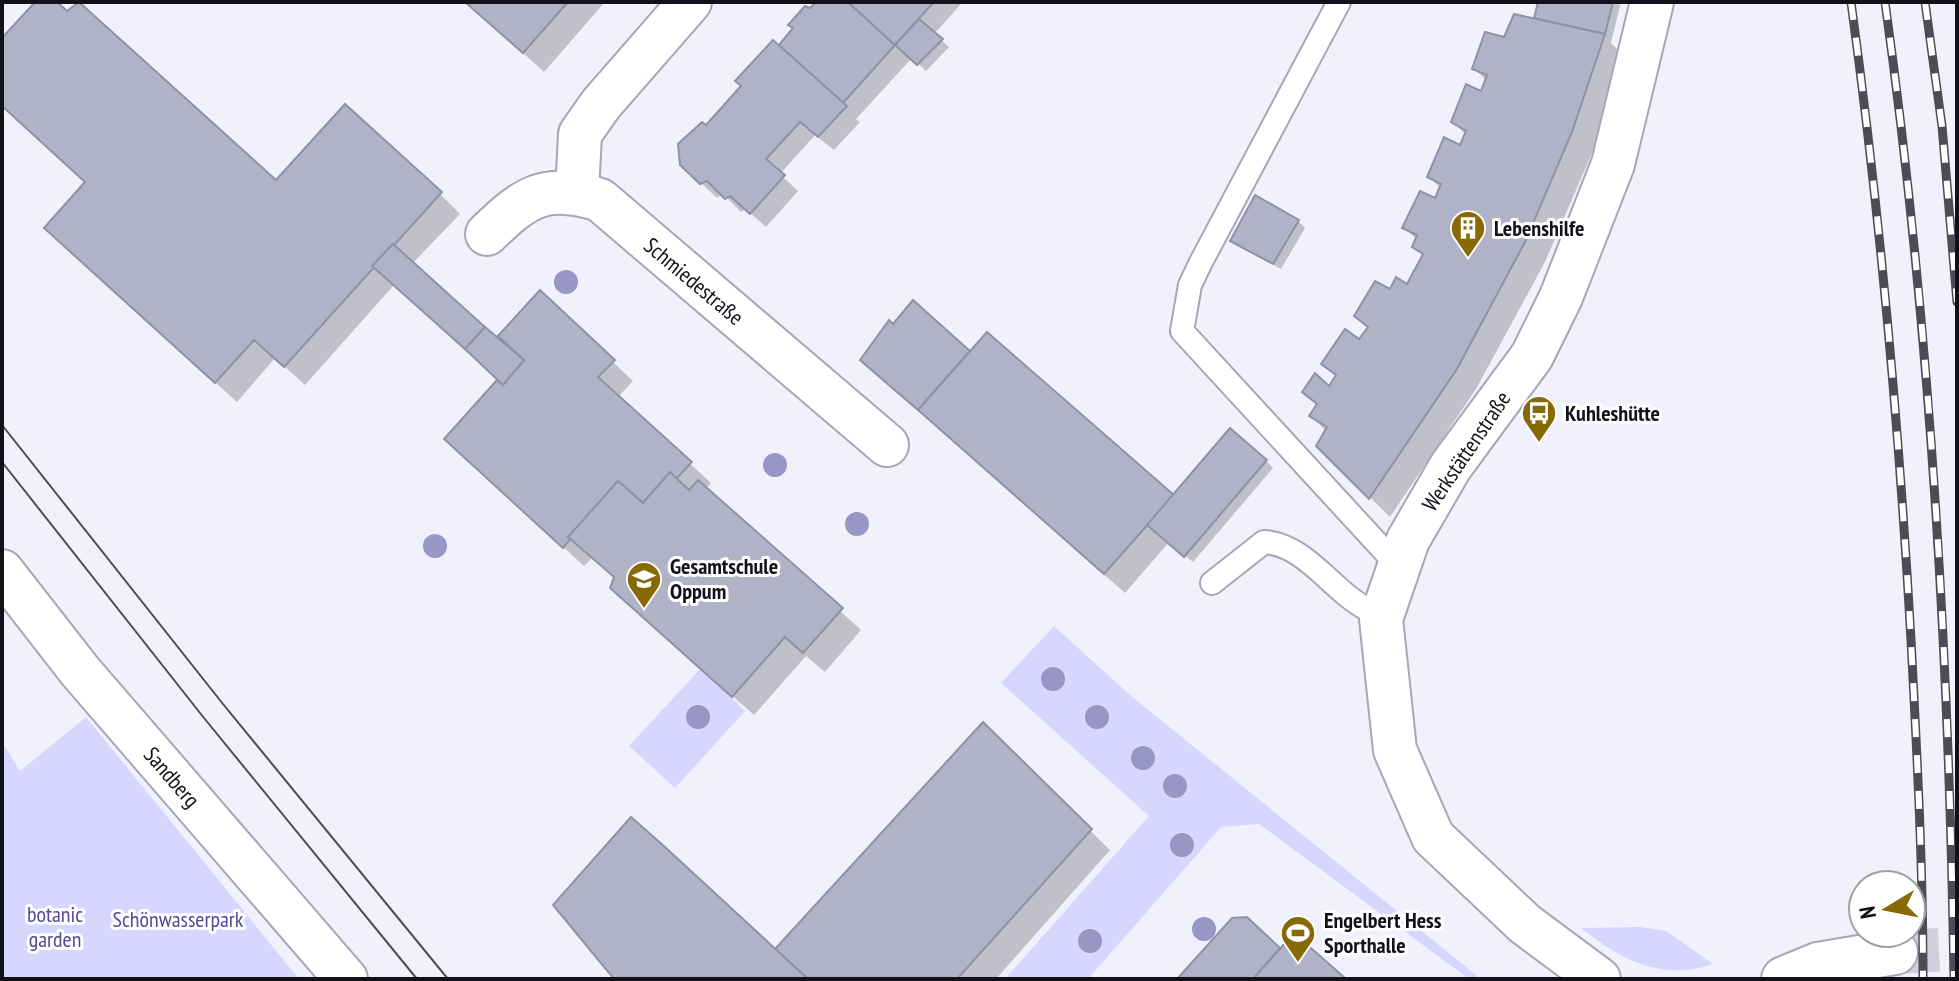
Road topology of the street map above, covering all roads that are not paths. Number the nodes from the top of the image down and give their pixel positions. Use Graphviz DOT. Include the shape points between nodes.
graph roads {
  1 [pos="690,2"];
  2 [pos="1339,2"];
  3 [pos="1652,2"];
  4 [pos="577,193"];
  5 [pos="487,234"];
  6 [pos="887,445"];
  7 [pos="1399,567"];
  8 [pos="2,571"];
  9 [pos="1212,583"];
  10 [pos="1381,619"];
  11 [pos="1895,952"];
  12 [pos="346,979"];
  13 [pos="1599,979"];
  14 [pos="1784,979"];
  1 -- 4 [label="street" via="580,134"];
  2 -- 7 [label="lane" via="1190,285 1182,331"];
  3 -- 7 [label="street, Werkstättenstraße" via="1613,164 1561,297 1532,356 1451,466 1408,540"];
  4 -- 5 [label="street" via="532,197"];
  4 -- 6 [label="street, Schmiedestraße" via="600,200"];
  7 -- 10 [label="street, Werkstättenstraße"];
  8 -- 12 [label="street, Sandberg" via="80,671"];
  9 -- 10 [label="lane" via="1264,542 1276,543"];
  10 -- 13 [label="street, Werkstättenstraße" via="1395,750 1433,837 1525,924"];
  11 -- 14 [label="street" via="1818,965"];
}
